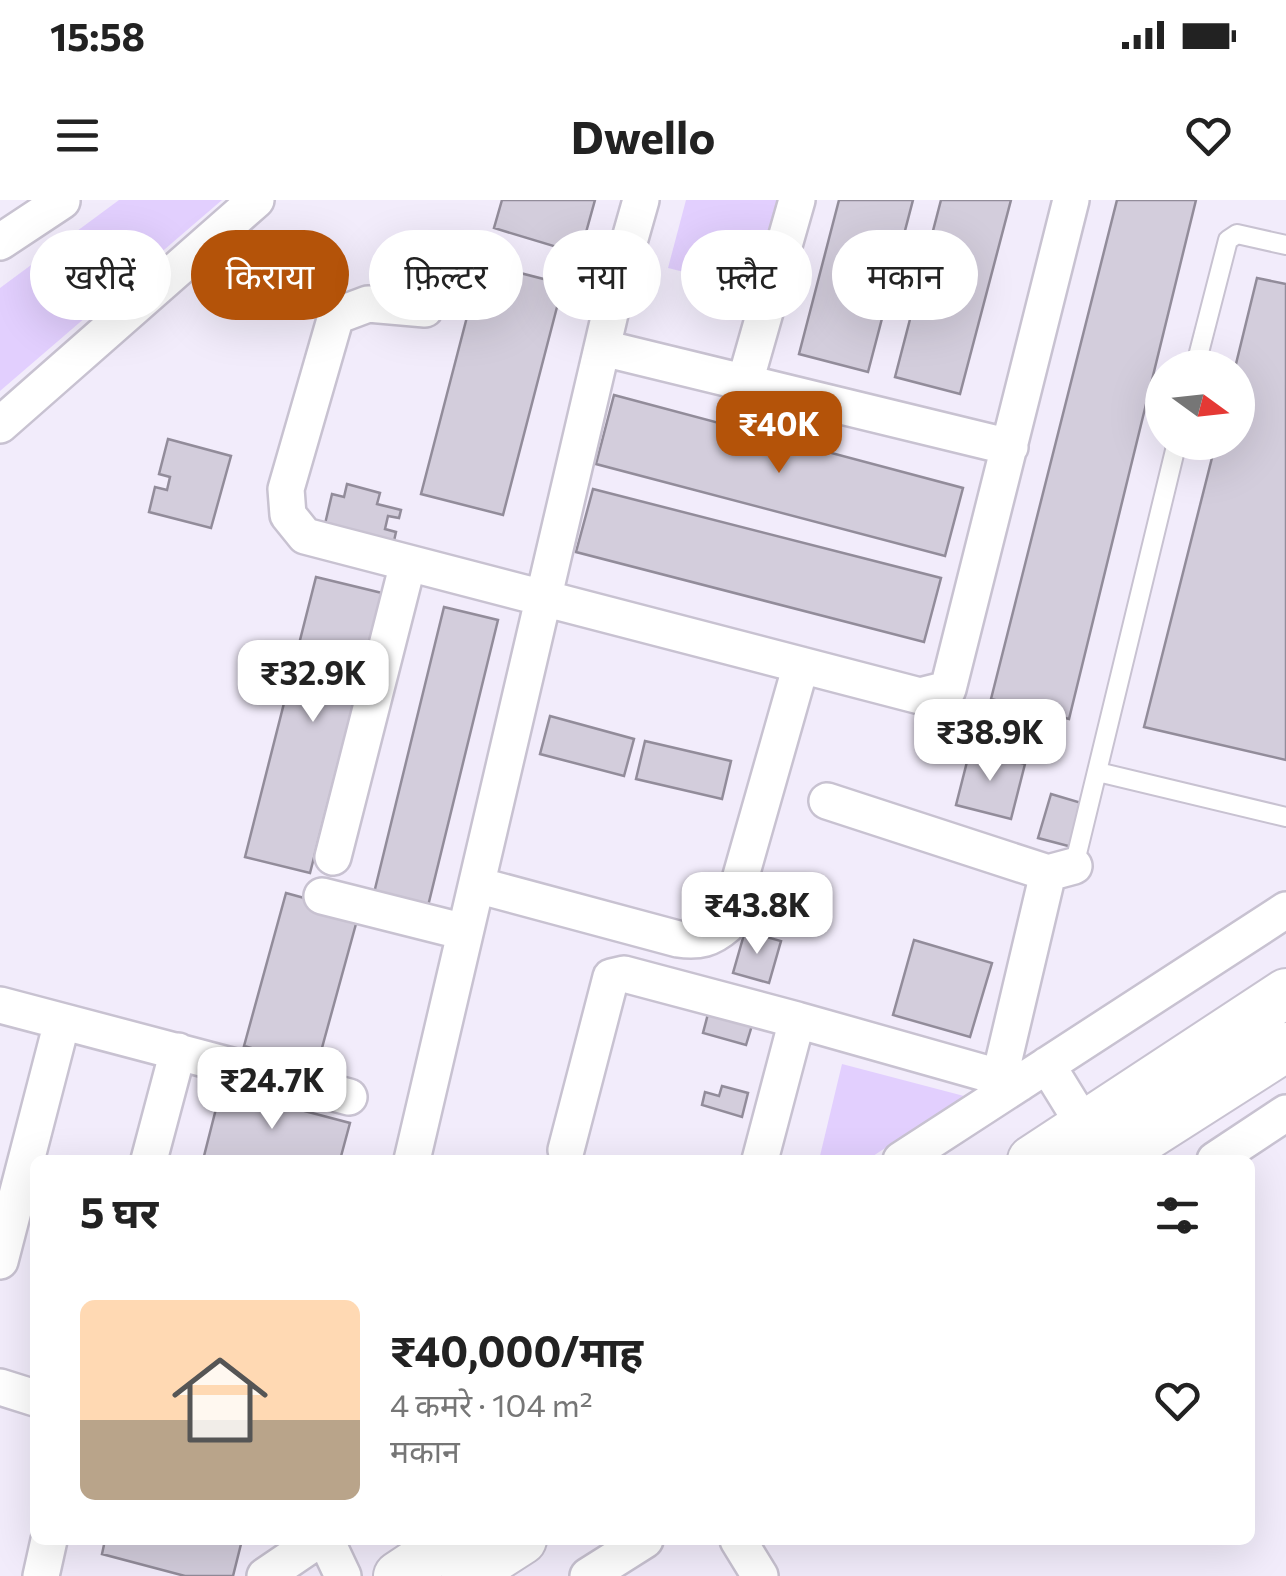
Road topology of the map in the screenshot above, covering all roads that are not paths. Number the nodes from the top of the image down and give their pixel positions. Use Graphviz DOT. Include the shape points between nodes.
graph roads {
  1 [pos="62,200"];
  2 [pos="81,200"];
  3 [pos="256,200"];
  4 [pos="641,200"];
  5 [pos="797,200"];
  6 [pos="1071,200"];
  7 [pos="0,242"];
  8 [pos="1286,245"];
  9 [pos="369,304"];
  10 [pos="603,348"];
  11 [pos="1200,350"];
  12 [pos="745,382"];
  13 [pos="0,425"];
  14 [pos="1010,447"];
  15 [pos="1173,460"];
  16 [pos="408,562"];
  17 [pos="544,598"];
  18 [pos="800,665"];
  19 [pos="1098,772"];
  20 [pos="827,801"];
  21 [pos="1286,817"];
  22 [pos="333,856"];
  23 [pos="1061,870"];
  24 [pos="477,884"];
  25 [pos="322,896"];
  26 [pos="1286,910"];
  27 [pos="466,932"];
  28 [pos="1286,993"];
  29 [pos="0,1005"];
  30 [pos="797,1020"];
  31 [pos="62,1022"];
  32 [pos="1286,1046"];
  33 [pos="178,1051"];
  34 [pos="1022,1075"];
  35 [pos="350,1096"];
  36 [pos="1286,1113"];
  37 [pos="15,1142"];
  38 [pos="1100,1149"];
  39 [pos="566,1150"];
  40 [pos="149,1155"];
  41 [pos="413,1155"];
  42 [pos="761,1155"];
  43 [pos="908,1155"];
  44 [pos="1063,1155"];
  45 [pos="1223,1155"];
  46 [pos="0,1260"];
  47 [pos="0,1388"];
  48 [pos="30,1397"];
  49 [pos="48,1545"];
  50 [pos="311,1545"];
  51 [pos="328,1545"];
  52 [pos="444,1545"];
  53 [pos="514,1545"];
  54 [pos="637,1545"];
  55 [pos="741,1545"];
  56 [pos="40,1576"];
  57 [pos="266,1576"];
  58 [pos="343,1576"];
  59 [pos="398,1576"];
  60 [pos="466,1576"];
  61 [pos="588,1576"];
  62 [pos="760,1576"];
  1 -- 2 [label="street"];
  1 -- 7 [label="street"];
  3 -- 13 [label="street"];
  4 -- 10 [label="street"];
  5 -- 12 [label="street"];
  6 -- 14 [label="street"];
  8 -- 11 [label="lane" via="1237,234 1228,240"];
  9 -- 16 [label="street" via="336,316 286,489 288,515 305,536"];
  10 -- 12 [label="street"];
  10 -- 17 [label="street"];
  12 -- 14 [label="street"];
  14 -- 18 [label="street" via="948,689 920,696"];
  15 -- 19 [label="lane"];
  16 -- 17 [label="street"];
  16 -- 22 [label="street"];
  17 -- 18 [label="street"];
  17 -- 24 [label="street"];
  18 -- 24 [label="street" via="726,925 715,936 678,940"];
  19 -- 21 [label="lane"];
  19 -- 23 [label="lane"];
  20 -- 23 [label="street"];
  23 -- 34 [label="street"];
  24 -- 27 [label="street"];
  25 -- 27 [label="street"];
  26 -- 34 [label="street"];
  27 -- 41 [label="street"];
  28 -- 38 [label="main road"];
  29 -- 31 [label="street"];
  30 -- 34 [label="street"];
  30 -- 39 [label="street" via="624,974 611,977"];
  30 -- 42 [label="street"];
  31 -- 33 [label="street"];
  31 -- 37 [label="street"];
  32 -- 38 [label="main road"];
  33 -- 35 [label="street"];
  33 -- 40 [label="street"];
  34 -- 38 [label="street"];
  34 -- 43 [label="street"];
  36 -- 45 [label="street"];
  37 -- 46 [label="street"];
  38 -- 44 [label="main road"];
  47 -- 48 [label="street"];
  49 -- 56 [label="street"];
  50 -- 57 [label="street"];
  51 -- 58 [label="street"];
  52 -- 59 [label="main road"];
  53 -- 60 [label="main road"];
  54 -- 61 [label="street"];
  55 -- 62 [label="street"];
}
